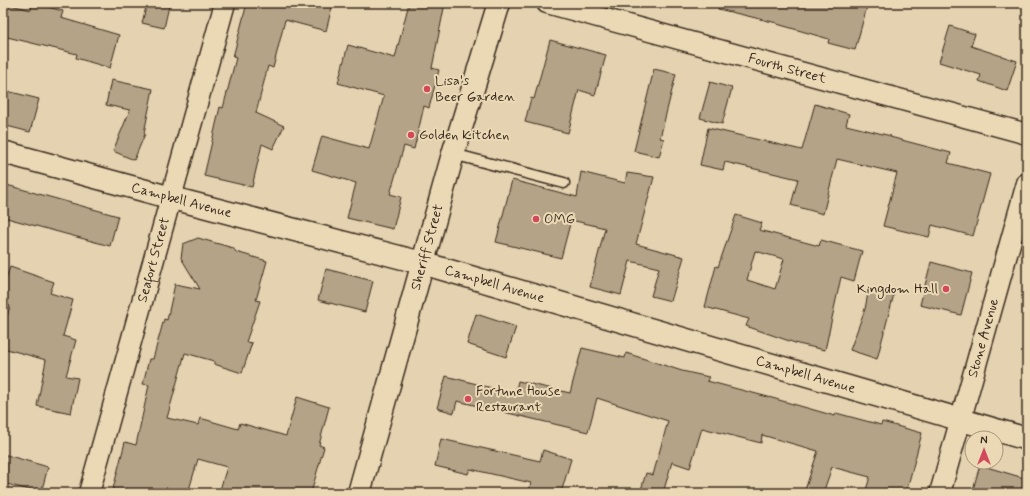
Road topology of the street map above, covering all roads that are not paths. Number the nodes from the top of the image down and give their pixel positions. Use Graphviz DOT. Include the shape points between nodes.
graph roads {
  1 [pos="225,3"];
  2 [pos="499,3"];
  3 [pos="547,3"];
  4 [pos="1027,134"];
  5 [pos="3,152"];
  6 [pos="453,154"];
  7 [pos="564,183"];
  8 [pos="1027,183"];
  9 [pos="172,198"];
  10 [pos="422,263"];
  11 [pos="960,421"];
  12 [pos="1027,439"];
  13 [pos="89,493"];
  14 [pos="359,493"];
  15 [pos="940,493"];
  1 -- 9 [label="street, Seafort Street"];
  2 -- 6 [label="street, Sheriff Street"];
  3 -- 4 [label="street, Fourth Street"];
  5 -- 9 [label="street, Campbell Avenue"];
  6 -- 7 [label="lane"];
  6 -- 10 [label="street, Sheriff Street"];
  8 -- 11 [label="street, Stone Avenue"];
  9 -- 10 [label="street, Campbell Avenue"];
  9 -- 13 [label="street, Seafort Street"];
  10 -- 11 [label="street, Campbell Avenue"];
  10 -- 14 [label="street, Sheriff Street"];
  11 -- 12 [label="street, Campbell Avenue"];
  11 -- 15 [label="street, Stone Avenue"];
}
